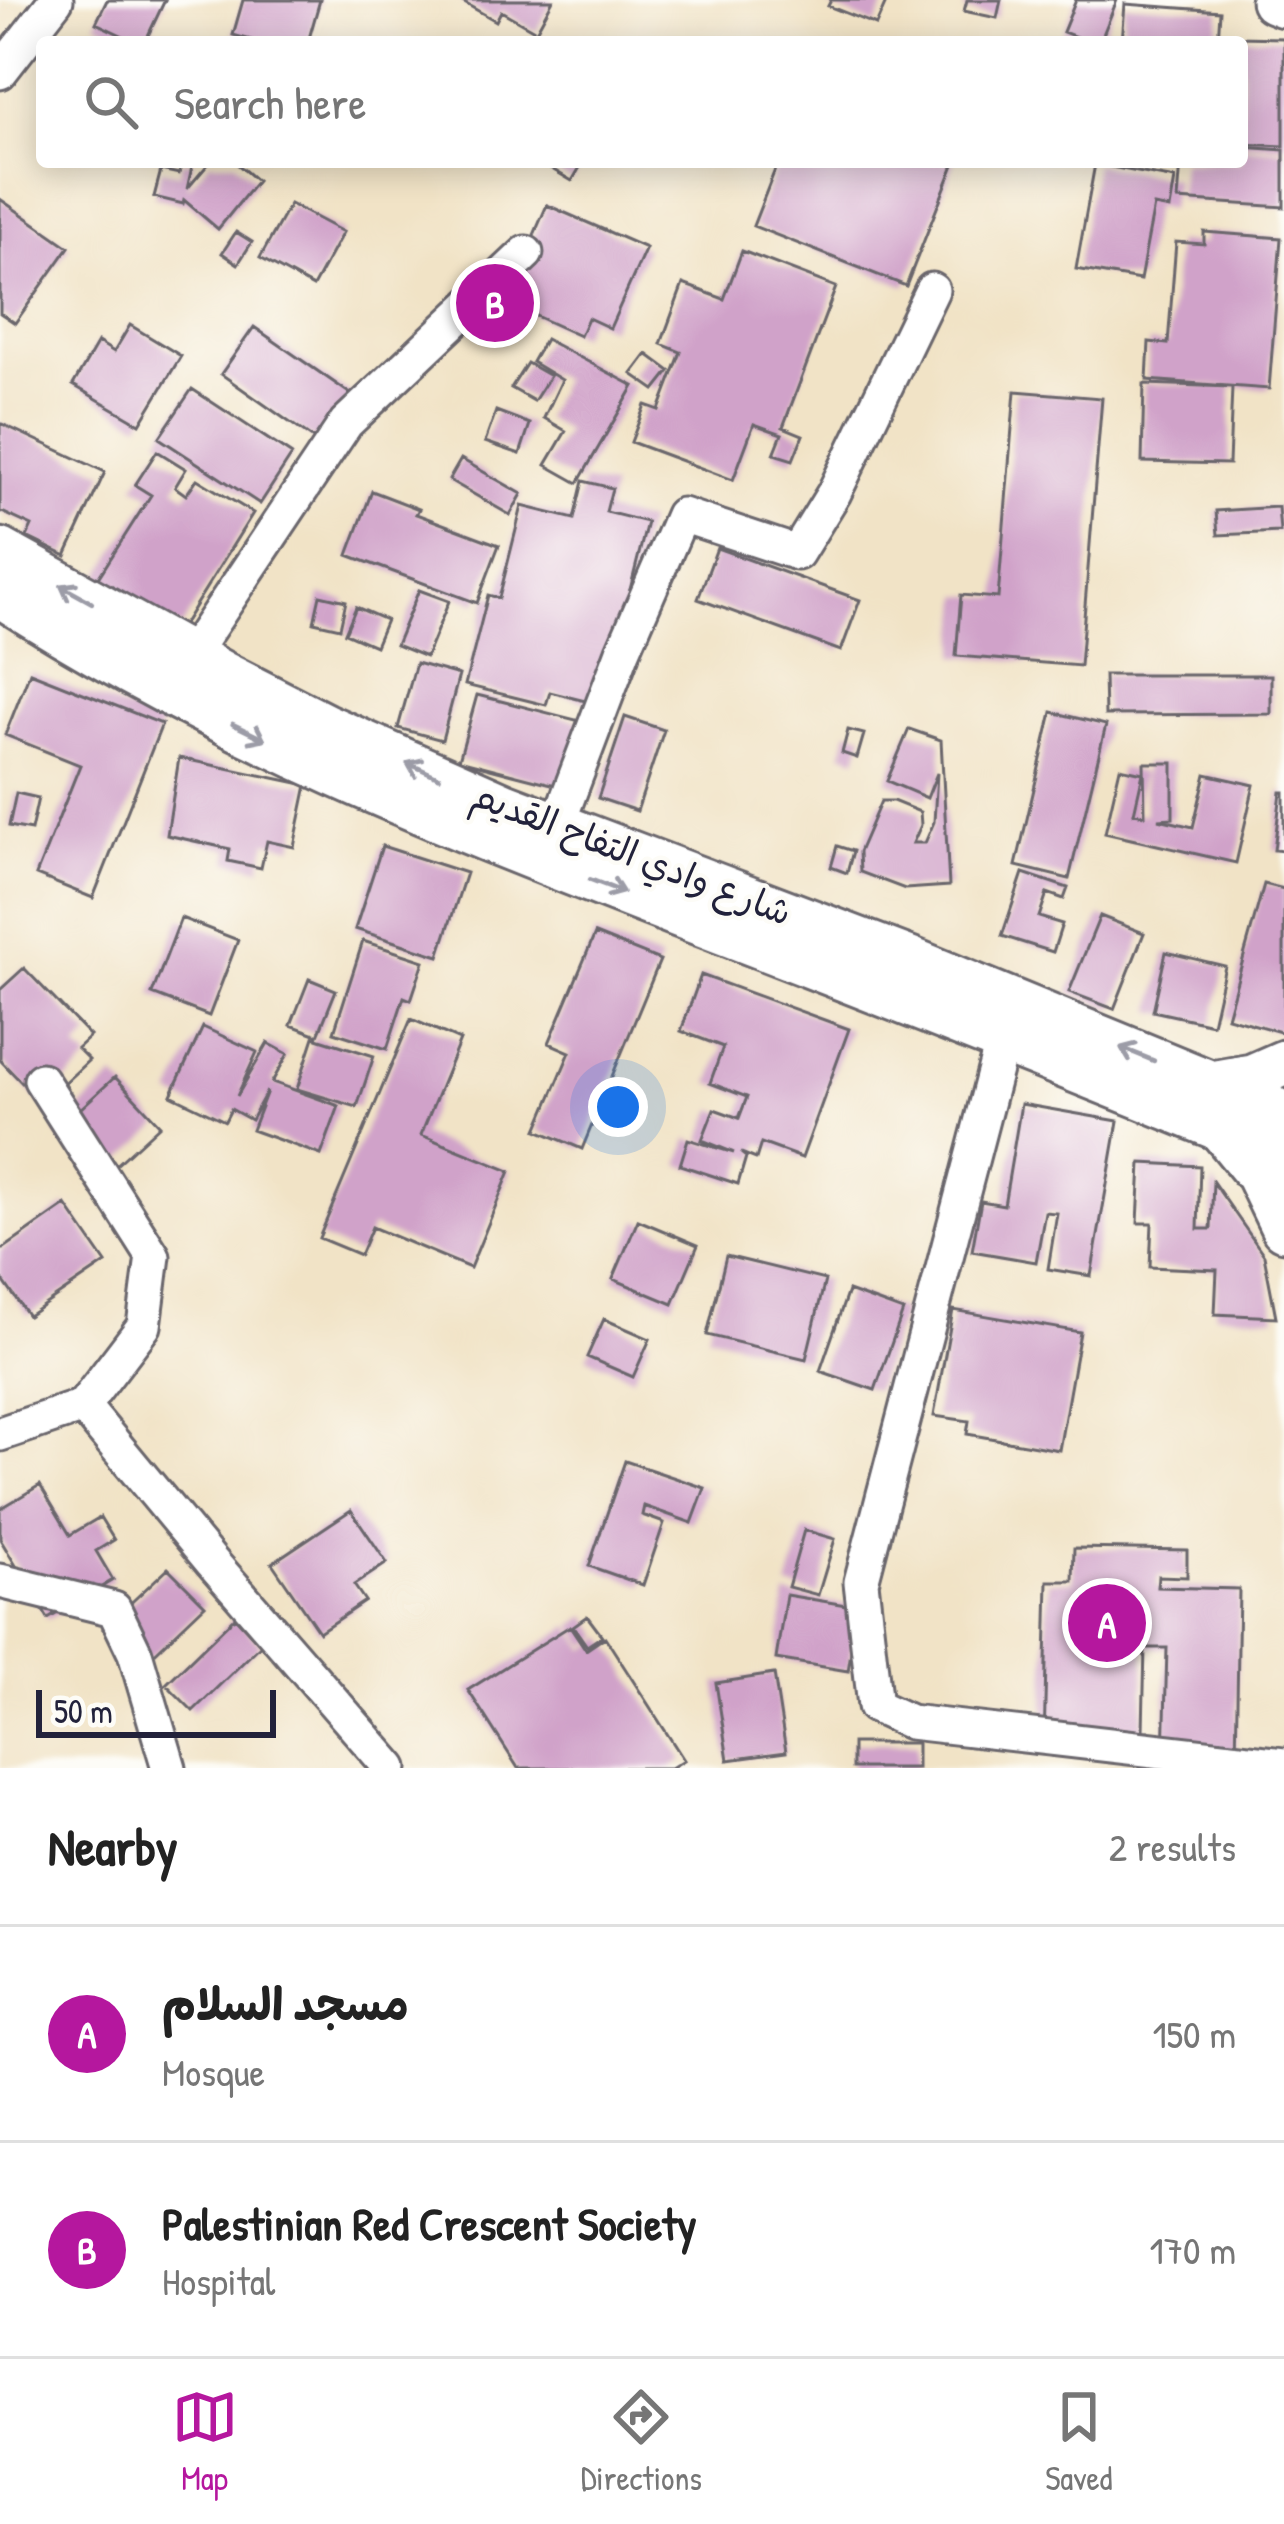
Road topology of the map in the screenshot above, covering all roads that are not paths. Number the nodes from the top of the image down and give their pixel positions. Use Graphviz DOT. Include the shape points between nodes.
graph roads {
  1 [pos="56,0"];
  2 [pos="1274,0"];
  3 [pos="1284,4"];
  4 [pos="0,71"];
  5 [pos="526,253"];
  6 [pos="932,290"];
  7 [pos="0,550"];
  8 [pos="0,594"];
  9 [pos="178,674"];
  10 [pos="557,826"];
  11 [pos="1003,1039"];
  12 [pos="1284,1063"];
  13 [pos="41,1080"];
  14 [pos="1216,1106"];
  15 [pos="1284,1114"];
  16 [pos="1284,1154"];
  17 [pos="1284,1228"];
  18 [pos="83,1406"];
  19 [pos="0,1434"];
  20 [pos="0,1581"];
  21 [pos="1284,1765"];
  22 [pos="169,1768"];
  23 [pos="391,1768"];
  1 -- 4 [label="street"];
  2 -- 3 [label="street"];
  5 -- 9 [label="street" via="346,423"];
  6 -- 10 [label="street" via="797,553 682,514"];
  9 -- 7 [label="street, شارع وادي التفاح القديم, one-way"];
  8 -- 9 [label="street, شارع وادي التفاح القديم"];
  10 -- 9 [label="street, شارع وادي التفاح القديم, one-way" via="324,726"];
  9 -- 11 [label="street, شارع وادي التفاح القديم, one-way" via="328,770 506,849"];
  14 -- 10 [label="street, شارع وادي التفاح القديم, one-way" via="910,960"];
  11 -- 14 [label="street, شارع وادي التفاح القديم"];
  11 -- 21 [label="street" via="862,1582 874,1706 910,1722"];
  12 -- 14 [label="street"];
  13 -- 18 [label="street" via="153,1256 144,1326"];
  14 -- 15 [label="street, شارع وادي التفاح القديم"];
  14 -- 16 [label="street, شارع وادي التفاح القديم"];
  14 -- 17 [label="street"];
  18 -- 19 [label="street"];
  18 -- 23 [label="street"];
  20 -- 22 [label="street" via="114,1609 136,1653"];
}
